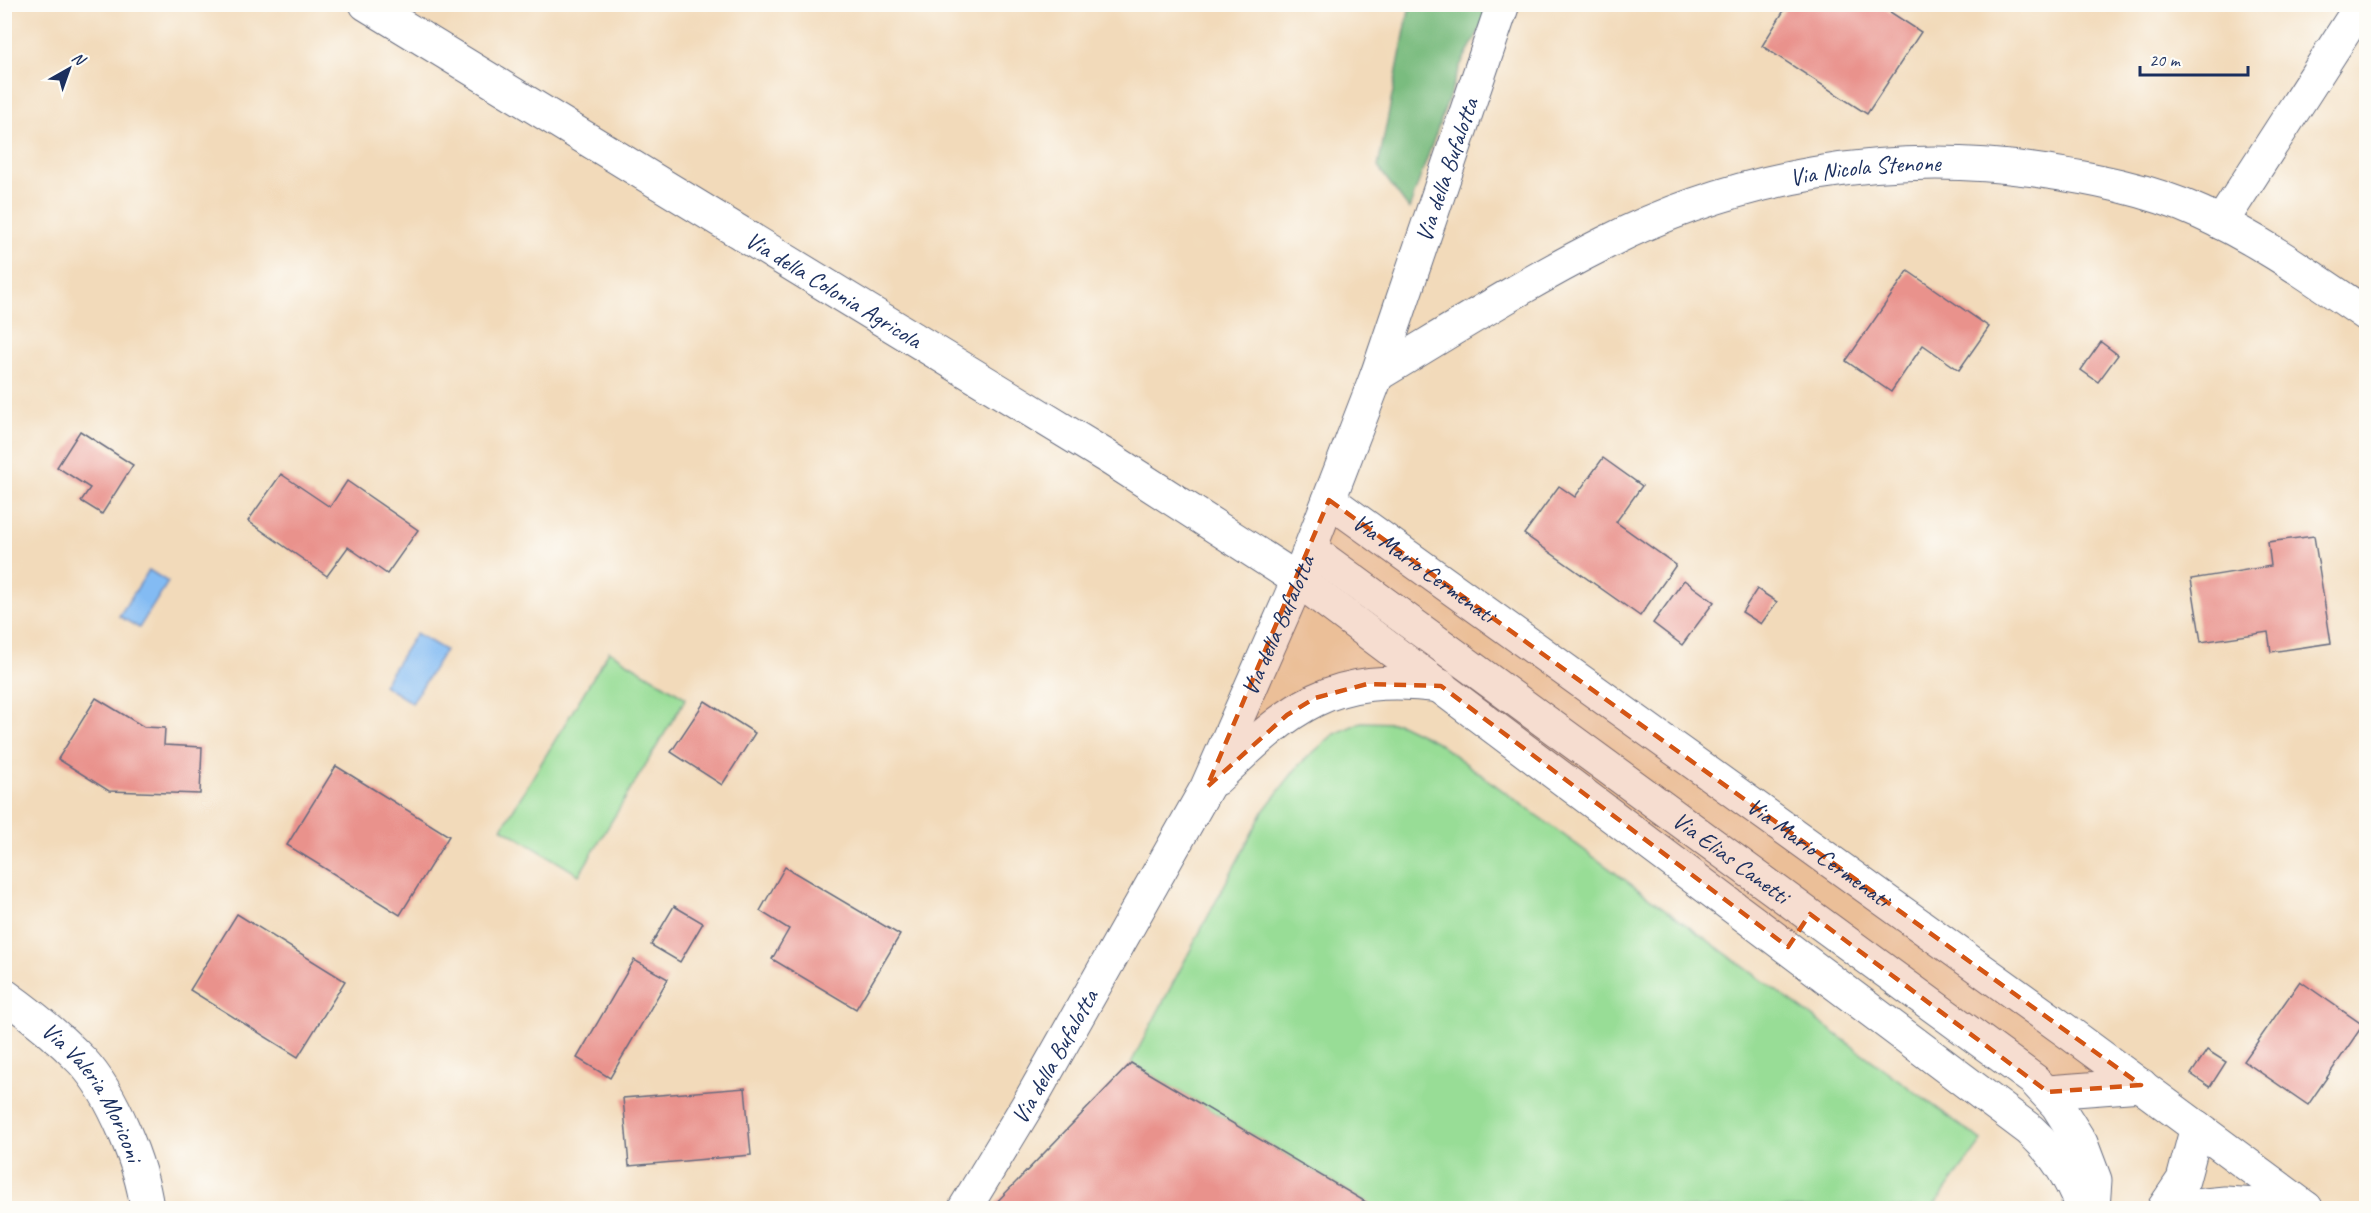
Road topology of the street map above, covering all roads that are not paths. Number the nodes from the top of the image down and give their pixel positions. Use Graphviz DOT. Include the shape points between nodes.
graph roads {
  1 [pos="366,4"];
  2 [pos="1503,4"];
  3 [pos="2362,4"];
  4 [pos="2221,223"];
  5 [pos="2367,314"];
  6 [pos="1377,375"];
  7 [pos="1329,500"];
  8 [pos="1310,549"];
  9 [pos="1298,580"];
  10 [pos="1441,686"];
  11 [pos="1207,787"];
  12 [pos="1810,914"];
  13 [pos="1788,947"];
  14 [pos="4,994"];
  15 [pos="2141,1085"];
  16 [pos="2048,1092"];
  17 [pos="2197,1127"];
  18 [pos="2306,1208"];
  19 [pos="147,1209"];
  20 [pos="965,1209"];
  21 [pos="2082,1209"];
  22 [pos="2093,1209"];
  23 [pos="2164,1209"];
  24 [pos="2174,1209"];
  1 -- 9 [label="street, Via della Colonia Agricola" via="1109,458"];
  2 -- 6 [label="street, Via della Bufalotta"];
  3 -- 4 [label="street"];
  4 -- 5 [label="street, Via Nicola Stenone" via="2267,248"];
  4 -- 6 [label="street, Via Nicola Stenone" via="2139,191 2025,169 1943,161 1825,171 1720,196 1607,242"];
  6 -- 7 [label="street, Via della Bufalotta"];
  7 -- 8 [label="street, Via della Bufalotta"];
  7 -- 15 [label="street, Via Mario Cermenati"];
  8 -- 9 [label="street, Via della Bufalotta"];
  8 -- 12 [label="street, Via Elias Canetti"];
  9 -- 10 [label="street, Via Elias Canetti"];
  9 -- 11 [label="street, Via della Bufalotta"];
  10 -- 11 [label="street" via="1367,684 1315,698 1287,715"];
  10 -- 13 [label="street, Via Elias Canetti"];
  11 -- 20 [label="street, Via della Bufalotta"];
  12 -- 13 [label="street"];
  12 -- 16 [label="street, Via Elias Canetti"];
  13 -- 21 [label="street, Via Elias Canetti" via="2030,1130 2050,1148 2072,1180"];
  14 -- 19 [label="street, Via Valeria Moriconi" via="84,1063 111,1104 132,1149"];
  15 -- 16 [label="street"];
  15 -- 17 [label="street, Via Mario Cermenati"];
  16 -- 22 [label="street, Via Elias Canetti" via="2081,1143 2095,1180"];
  17 -- 18 [label="street, Via Mario Cermenati"];
  17 -- 23 [label="street" via="2183,1180"];
  18 -- 24 [label="street" via="2225,1203"];
}
